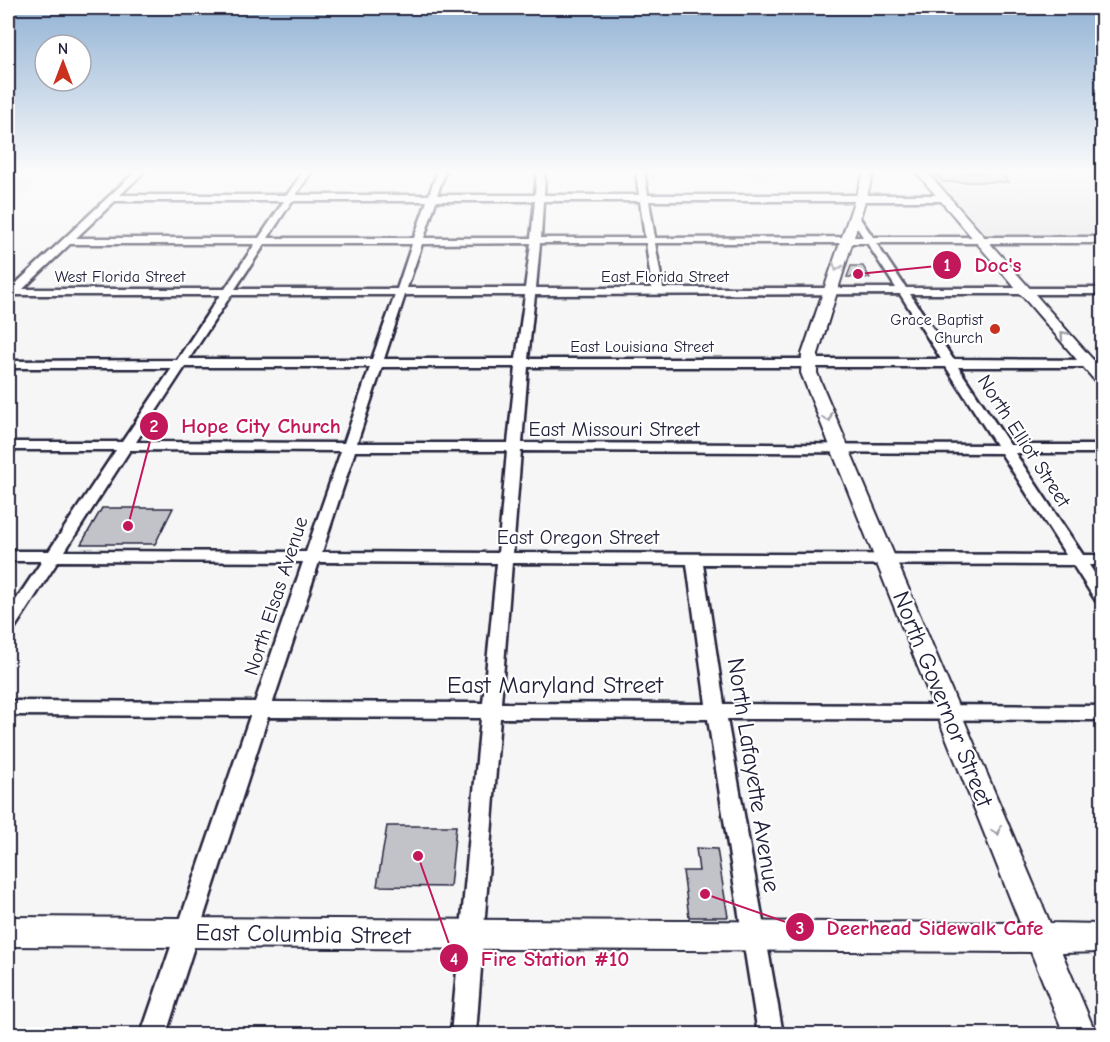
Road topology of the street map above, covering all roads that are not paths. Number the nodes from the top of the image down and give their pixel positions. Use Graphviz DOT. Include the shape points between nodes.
graph roads {
  1 [pos="88,221"];
  2 [pos="275,221"];
  3 [pos="424,221"];
  4 [pos="537,221"];
  5 [pos="648,221"];
  6 [pos="852,221"];
  7 [pos="857,221"];
  8 [pos="963,221"];
  9 [pos="536,240"];
  10 [pos="651,240"];
  11 [pos="846,240"];
  12 [pos="870,240"];
  13 [pos="980,240"];
  14 [pos="1102,240"];
  15 [pos="67,241"];
  16 [pos="262,241"];
  17 [pos="417,241"];
  18 [pos="829,291"];
  19 [pos="903,291"];
  20 [pos="1026,291"];
  21 [pos="1102,291"];
  22 [pos="228,292"];
  23 [pos="400,292"];
  24 [pos="530,292"];
  25 [pos="658,292"];
  26 [pos="10,295"];
  27 [pos="376,363"];
  28 [pos="522,363"];
  29 [pos="809,363"];
  30 [pos="951,363"];
  31 [pos="1096,363"];
  32 [pos="8,364"];
  33 [pos="181,364"];
  34 [pos="1102,379"];
  35 [pos="8,446"];
  36 [pos="126,447"];
  37 [pos="348,447"];
  38 [pos="515,448"];
  39 [pos="841,449"];
  40 [pos="1006,449"];
  41 [pos="1102,449"];
  42 [pos="8,556"];
  43 [pos="54,556"];
  44 [pos="312,557"];
  45 [pos="506,558"];
  46 [pos="694,558"];
  47 [pos="885,559"];
  48 [pos="1078,560"];
  49 [pos="1102,560"];
  50 [pos="1102,597"];
  51 [pos="8,625"];
  52 [pos="8,708"];
  53 [pos="261,709"];
  54 [pos="492,710"];
  55 [pos="716,711"];
  56 [pos="948,711"];
  57 [pos="1102,713"];
  58 [pos="8,932"];
  59 [pos="186,932"];
  60 [pos="471,936"];
  61 [pos="754,936"];
  62 [pos="1041,937"];
  63 [pos="1102,938"];
  64 [pos="153,1035"];
  65 [pos="463,1035"];
  66 [pos="770,1035"];
  67 [pos="1080,1035"];
  1 -- 15 [label="street"];
  2 -- 16 [label="street"];
  3 -- 17 [label="street, North Elsas Avenue"];
  4 -- 9 [label="street"];
  5 -- 10 [label="street"];
  6 -- 11 [label="main road"];
  7 -- 12 [label="street, North Elliot Street"];
  8 -- 13 [label="main road"];
  9 -- 10 [label="street"];
  9 -- 17 [label="street"];
  9 -- 24 [label="street"];
  10 -- 11 [label="street"];
  10 -- 25 [label="street"];
  11 -- 12 [label="street"];
  11 -- 18 [label="main road, one-way"];
  12 -- 13 [label="street"];
  12 -- 19 [label="street, North Elliot Street"];
  13 -- 14 [label="street"];
  13 -- 20 [label="main road"];
  15 -- 16 [label="street"];
  15 -- 26 [label="street"];
  16 -- 17 [label="street"];
  16 -- 22 [label="street"];
  17 -- 23 [label="street, North Elsas Avenue"];
  18 -- 19 [label="street, East Florida Street"];
  18 -- 25 [label="street, East Florida Street"];
  18 -- 29 [label="main road"];
  19 -- 20 [label="street, East Florida Street"];
  19 -- 30 [label="street, North Elliot Street"];
  20 -- 21 [label="street, East Florida Street"];
  31 -- 20 [label="main road, one-way"];
  22 -- 23 [label="street, East Florida Street"];
  22 -- 26 [label="street, West Florida Street"];
  22 -- 33 [label="street"];
  23 -- 24 [label="street, East Florida Street"];
  23 -- 27 [label="street, North Elsas Avenue"];
  24 -- 25 [label="street, East Florida Street"];
  24 -- 28 [label="street"];
  27 -- 28 [label="street, East Louisiana Street"];
  27 -- 33 [label="street, East Louisiana Street"];
  27 -- 37 [label="street, North Elsas Avenue"];
  28 -- 29 [label="street, East Louisiana Street"];
  28 -- 38 [label="street"];
  29 -- 30 [label="street, East Louisiana Street"];
  29 -- 39 [label="main road, North Governor Street, one-way" via="811,378"];
  30 -- 31 [label="street, East Louisiana Street"];
  30 -- 40 [label="street, North Elliot Street"];
  31 -- 34 [label="main road"];
  32 -- 33 [label="street, East Louisiana Street"];
  33 -- 36 [label="street"];
  35 -- 36 [label="street, East Missouri Street"];
  36 -- 37 [label="street, East Missouri Street"];
  36 -- 43 [label="street"];
  37 -- 38 [label="street, East Missouri Street"];
  37 -- 44 [label="street, North Elsas Avenue"];
  38 -- 39 [label="street, East Missouri Street"];
  38 -- 45 [label="street"];
  39 -- 40 [label="street, East Missouri Street"];
  39 -- 47 [label="main road, North Governor Street"];
  40 -- 41 [label="street, East Missouri Street"];
  40 -- 48 [label="street, North Elliot Street"];
  42 -- 43 [label="street, East Oregon Street"];
  43 -- 44 [label="street, East Oregon Street"];
  43 -- 51 [label="street"];
  44 -- 45 [label="street, East Oregon Street"];
  44 -- 53 [label="street, North Elsas Avenue"];
  45 -- 46 [label="street, East Oregon Street"];
  45 -- 54 [label="street"];
  46 -- 47 [label="street, East Oregon Street"];
  46 -- 55 [label="street, North Lafayette Avenue"];
  47 -- 48 [label="street, East Oregon Street"];
  47 -- 56 [label="main road, North Governor Street"];
  48 -- 49 [label="street, East Oregon Street"];
  48 -- 50 [label="street, North Elliot Street"];
  52 -- 53 [label="street, East Maryland Street"];
  53 -- 54 [label="street, East Maryland Street"];
  53 -- 59 [label="street, North Elsas Avenue"];
  54 -- 55 [label="street, East Maryland Street"];
  54 -- 60 [label="street"];
  55 -- 56 [label="street, East Maryland Street"];
  55 -- 61 [label="street, North Lafayette Avenue"];
  56 -- 57 [label="street, East Maryland Street"];
  56 -- 62 [label="main road, North Governor Street, one-way"];
  58 -- 59 [label="main road, East Columbia Street"];
  59 -- 60 [label="main road, East Columbia Street"];
  59 -- 64 [label="street, North Elsas Avenue"];
  60 -- 61 [label="main road, East Columbia Street"];
  60 -- 65 [label="street"];
  61 -- 62 [label="main road, East Columbia Street"];
  61 -- 66 [label="street, North Lafayette Avenue"];
  62 -- 63 [label="main road, East Columbia Street"];
  62 -- 67 [label="main road, North Governor Street"];
}
